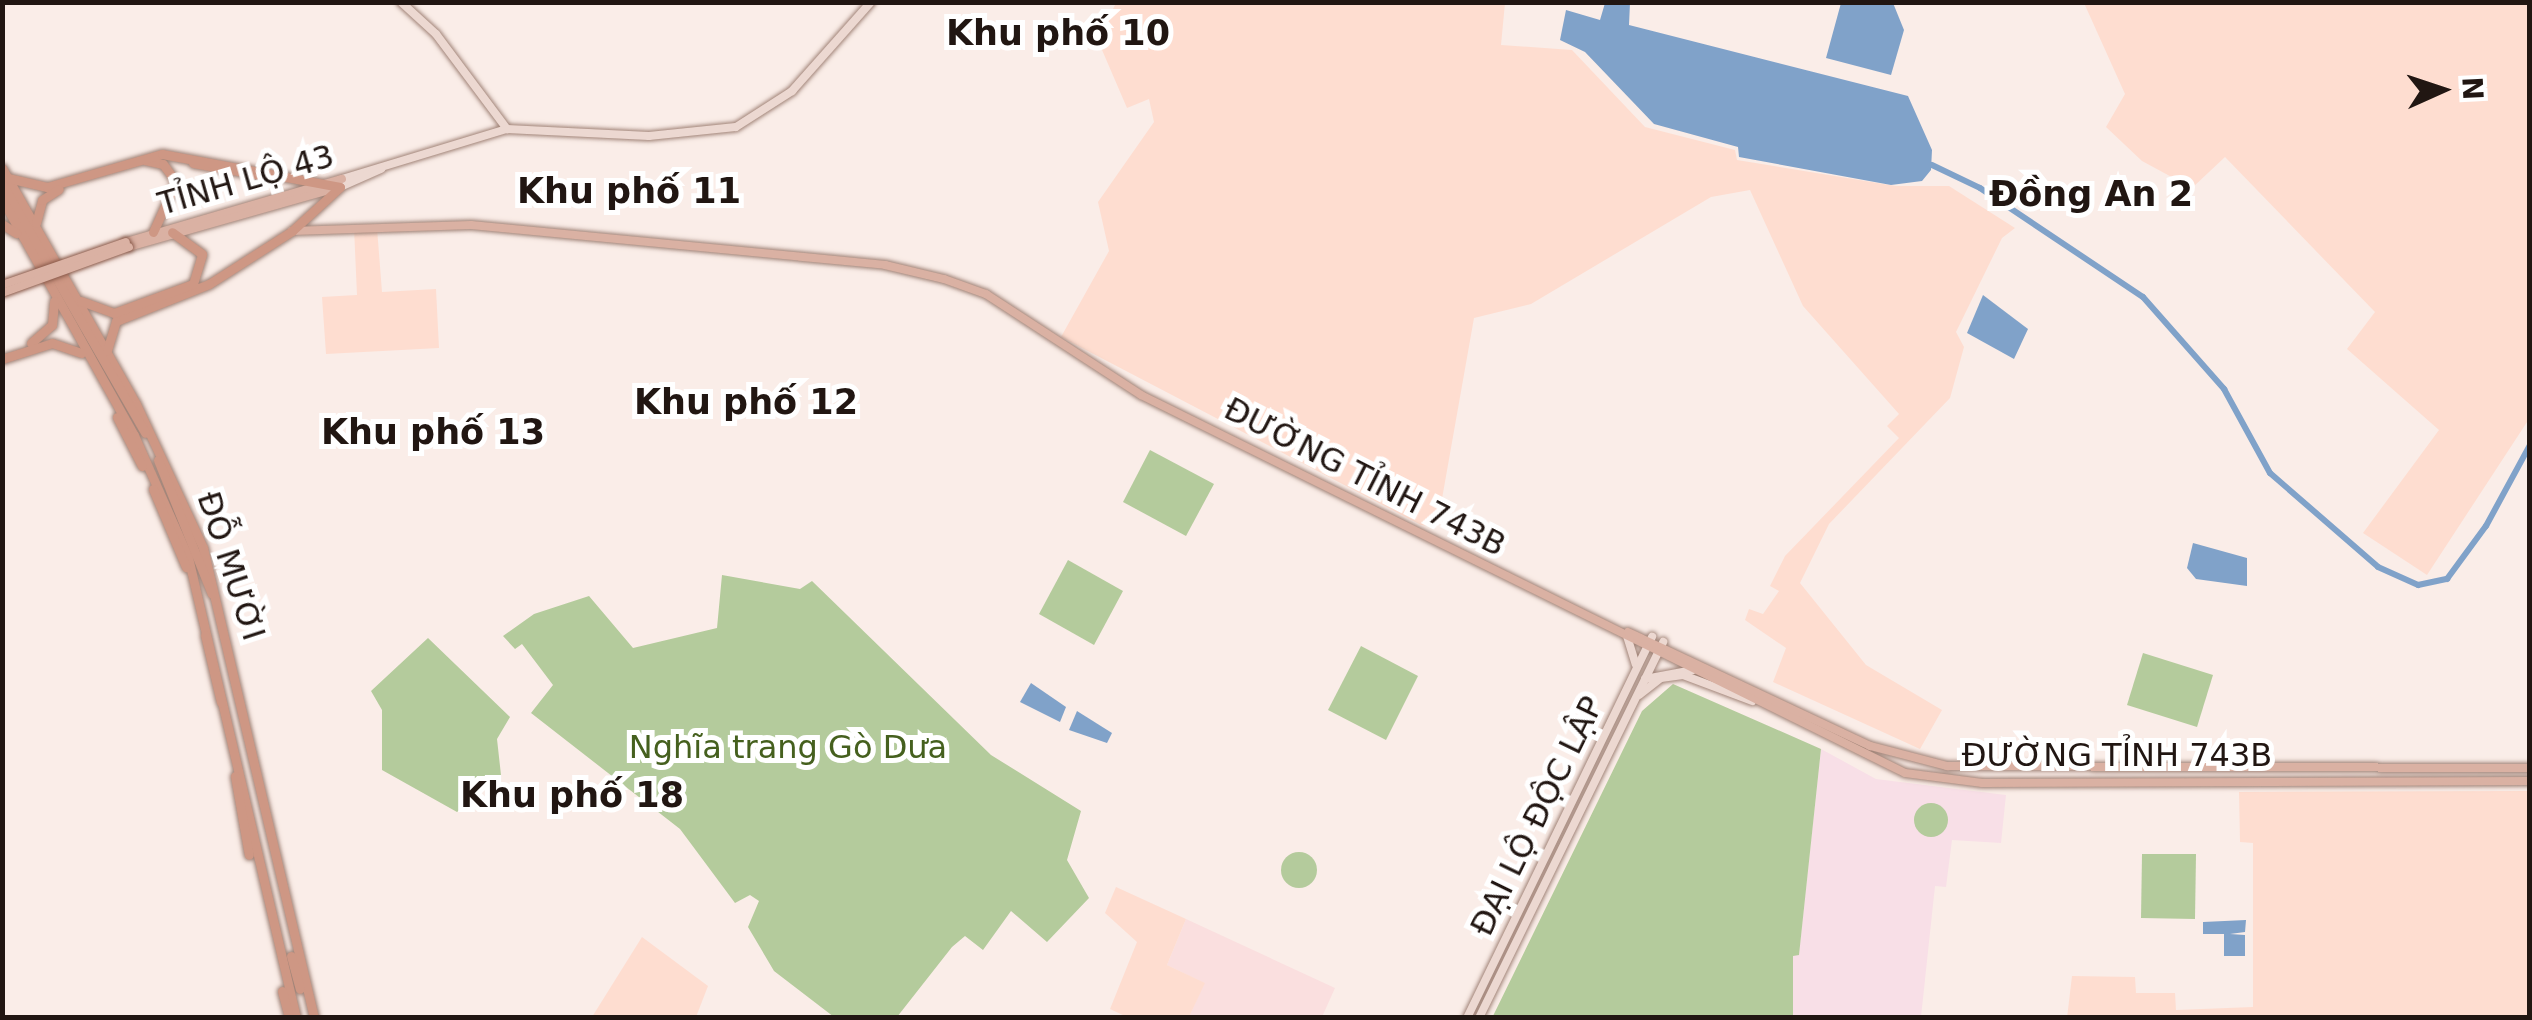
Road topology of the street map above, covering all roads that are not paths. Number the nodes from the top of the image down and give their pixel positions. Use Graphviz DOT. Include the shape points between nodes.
graph roads {
  1 [pos="401,2"];
  2 [pos="872,2"];
  3 [pos="507,129"];
  4 [pos="156,161"];
  5 [pos="116,167"];
  6 [pos="2,168"];
  7 [pos="6,181"];
  8 [pos="333,185"];
  9 [pos="312,194"];
  10 [pos="2,199"];
  11 [pos="316,207"];
  12 [pos="2,209"];
  13 [pos="307,216"];
  14 [pos="36,222"];
  15 [pos="2,224"];
  16 [pos="292,230"];
  17 [pos="314,230"];
  18 [pos="153,232"];
  19 [pos="172,232"];
  20 [pos="16,233"];
  21 [pos="33,238"];
  22 [pos="127,245"];
  23 [pos="231,270"];
  24 [pos="193,284"];
  25 [pos="2,285"];
  26 [pos="63,290"];
  27 [pos="2,292"];
  28 [pos="80,300"];
  29 [pos="54,301"];
  30 [pos="81,353"];
  31 [pos="5,358"];
  32 [pos="106,358"];
  33 [pos="1620,630"];
  34 [pos="1650,642"];
  35 [pos="1662,642"];
  36 [pos="1658,651"];
  37 [pos="1693,670"];
  38 [pos="1635,672"];
  39 [pos="1644,679"];
  40 [pos="1752,701"];
  41 [pos="1633,702"];
  42 [pos="2100,767"];
  43 [pos="2530,768"];
  44 [pos="2530,781"];
  45 [pos="2095,782"];
  46 [pos="292,1018"];
  47 [pos="311,1018"];
  48 [pos="1467,1018"];
  49 [pos="1479,1018"];
  1 -- 3 [label="main road" via="436,34"];
  2 -- 3 [label="main road, TỈNH LỘ 43" via="792,90 736,127 649,136"];
  3 -- 8 [label="main road, TỈNH LỘ 43"];
  4 -- 5 [label="highway"];
  4 -- 8 [label="highway"];
  4 -- 18 [label="highway" via="176,188"];
  5 -- 7 [label="highway" via="47,187"];
  5 -- 8 [label="highway" via="162,154"];
  5 -- 14 [label="highway" via="48,194"];
  6 -- 7 [label="highway, ĐỖ MƯỜI"];
  7 -- 14 [label="highway, ĐỖ MƯỜI"];
  7 -- 21 [label="highway, ĐỖ MƯỜI"];
  8 -- 9 [label="main road, TỈNH LỘ 43"];
  8 -- 11 [label="highway"];
  8 -- 18 [label="main road, TỈNH LỘ 43"];
  9 -- 11 [label="highway"];
  9 -- 19 [label="main road, TỈNH LỘ 43"];
  10 -- 46 [label="highway, ĐỖ MƯỜI" via="134,435 188,557"];
  11 -- 13 [label="highway"];
  12 -- 20 [label="highway, ĐỖ MƯỜI"];
  13 -- 16 [label="highway"];
  13 -- 17 [label="main road"];
  14 -- 21 [label="highway"];
  14 -- 28 [label="highway, ĐỖ MƯỜI"];
  15 -- 20 [label="highway"];
  16 -- 17 [label="main road, ĐƯỜNG TỈNH 743B"];
  16 -- 23 [label="highway"];
  17 -- 33 [label="main road, ĐƯỜNG TỈNH 743B" via="471,225 904,268 986,294 1141,395"];
  18 -- 22 [label="main road, TỈNH LỘ 43"];
  19 -- 22 [label="main road, TỈNH LỘ 43"];
  19 -- 24 [label="highway" via="202,254"];
  20 -- 29 [label="highway, ĐỖ MƯỜI"];
  21 -- 26 [label="highway, ĐỖ MƯỜI"];
  22 -- 25 [label="main road, bridge"];
  22 -- 27 [label="main road, bridge"];
  23 -- 24 [label="highway"];
  23 -- 32 [label="highway" via="116,321"];
  24 -- 28 [label="highway" via="114,314"];
  26 -- 28 [label="highway"];
  26 -- 32 [label="highway, ĐỖ MƯỜI"];
  28 -- 32 [label="highway, ĐỖ MƯỜI"];
  29 -- 30 [label="highway, ĐỖ MƯỜI"];
  29 -- 31 [label="highway" via="48,332"];
  30 -- 31 [label="highway" via="52,343"];
  30 -- 46 [label="highway, ĐỖ MƯỜI" via="187,570"];
  32 -- 47 [label="highway, ĐỖ MƯỜI" via="204,548"];
  33 -- 34 [label="main road, ĐƯỜNG TỈNH 743B"];
  33 -- 38 [label="main road" via="1636,652"];
  34 -- 35 [label="main road, ĐƯỜNG TỈNH 743B"];
  34 -- 36 [label="main road, ĐƯỜNG TỈNH 743B"];
  34 -- 38 [label="main road, ĐẠI LỘ ĐỘC LẬP"];
  35 -- 36 [label="main road, ĐẠI LỘ ĐỘC LẬP"];
  35 -- 42 [label="main road, ĐƯỜNG TỈNH 743B" via="1896,754 1974,769"];
  36 -- 37 [label="main road, ĐƯỜNG TỈNH 743B"];
  36 -- 39 [label="main road, ĐẠI LỘ ĐỘC LẬP"];
  37 -- 39 [label="main road"];
  37 -- 40 [label="main road, ĐƯỜNG TỈNH 743B"];
  38 -- 48 [label="main road, ĐẠI LỘ ĐỘC LẬP"];
  39 -- 41 [label="main road, ĐẠI LỘ ĐỘC LẬP"];
  40 -- 41 [label="main road" via="1676,674 1655,680"];
  40 -- 45 [label="main road, ĐƯỜNG TỈNH 743B" via="1906,773 1982,783"];
  41 -- 49 [label="main road, ĐẠI LỘ ĐỘC LẬP"];
  42 -- 43 [label="main road, ĐƯỜNG TỈNH 743B"];
  42 -- 45 [label="main road"];
  44 -- 45 [label="main road, ĐƯỜNG TỈNH 743B"];
}
